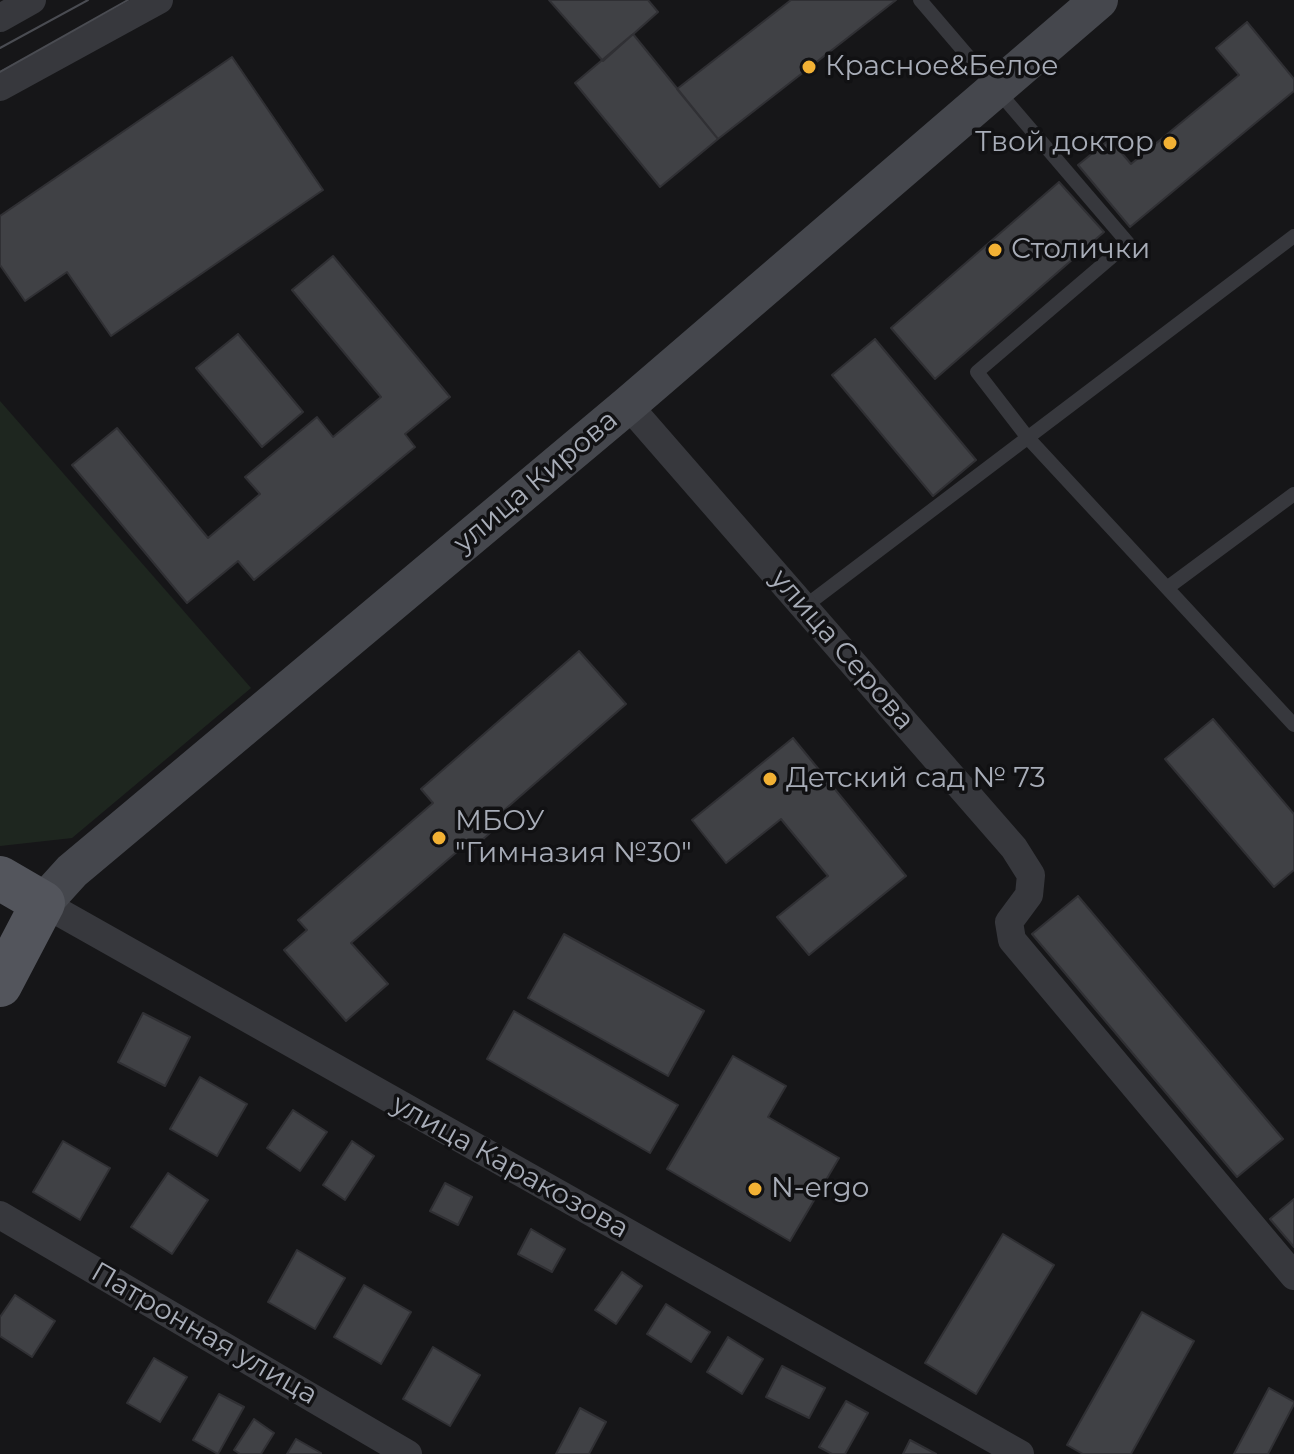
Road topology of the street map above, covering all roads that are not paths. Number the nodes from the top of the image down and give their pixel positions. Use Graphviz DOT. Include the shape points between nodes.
graph roads {
  1 [pos="32,0"];
  2 [pos="159,0"];
  3 [pos="920,0"];
  4 [pos="1099,0"];
  5 [pos="0,18"];
  6 [pos="0,87"];
  7 [pos="996,89"];
  8 [pos="1294,236"];
  9 [pos="628,405"];
  10 [pos="1028,438"];
  11 [pos="1294,494"];
  12 [pos="1167,588"];
  13 [pos="804,607"];
  14 [pos="1294,725"];
  15 [pos="0,878"];
  16 [pos="43,903"];
  17 [pos="0,985"];
  18 [pos="0,1215"];
  19 [pos="1294,1276"];
  20 [pos="991,1447"];
  21 [pos="408,1454"];
  22 [pos="1020,1454"];
  1 -- 5 [label="street"];
  2 -- 6 [label="street"];
  3 -- 7 [label="lane"];
  4 -- 7 [label="main road, улица Кирова"];
  7 -- 9 [label="main road, улица Кирова"];
  7 -- 10 [label="lane" via="1128,243 977,372"];
  8 -- 10 [label="lane"];
  9 -- 13 [label="street, улица Серова"];
  9 -- 16 [label="main road, улица Кирова" via="72,871"];
  10 -- 12 [label="lane"];
  10 -- 13 [label="lane"];
  11 -- 12 [label="lane"];
  12 -- 14 [label="lane"];
  13 -- 19 [label="street, улица Серова" via="1014,848 1031,875 1029,895 1009,922 1012,940"];
  15 -- 16 [label="main road, улица Каракозова"];
  16 -- 17 [label="main road, улица Кирова"];
  16 -- 20 [label="street, улица Каракозова"];
  18 -- 21 [label="street, Патронная улица"];
  20 -- 22 [label="street, улица Каракозова"];
}
